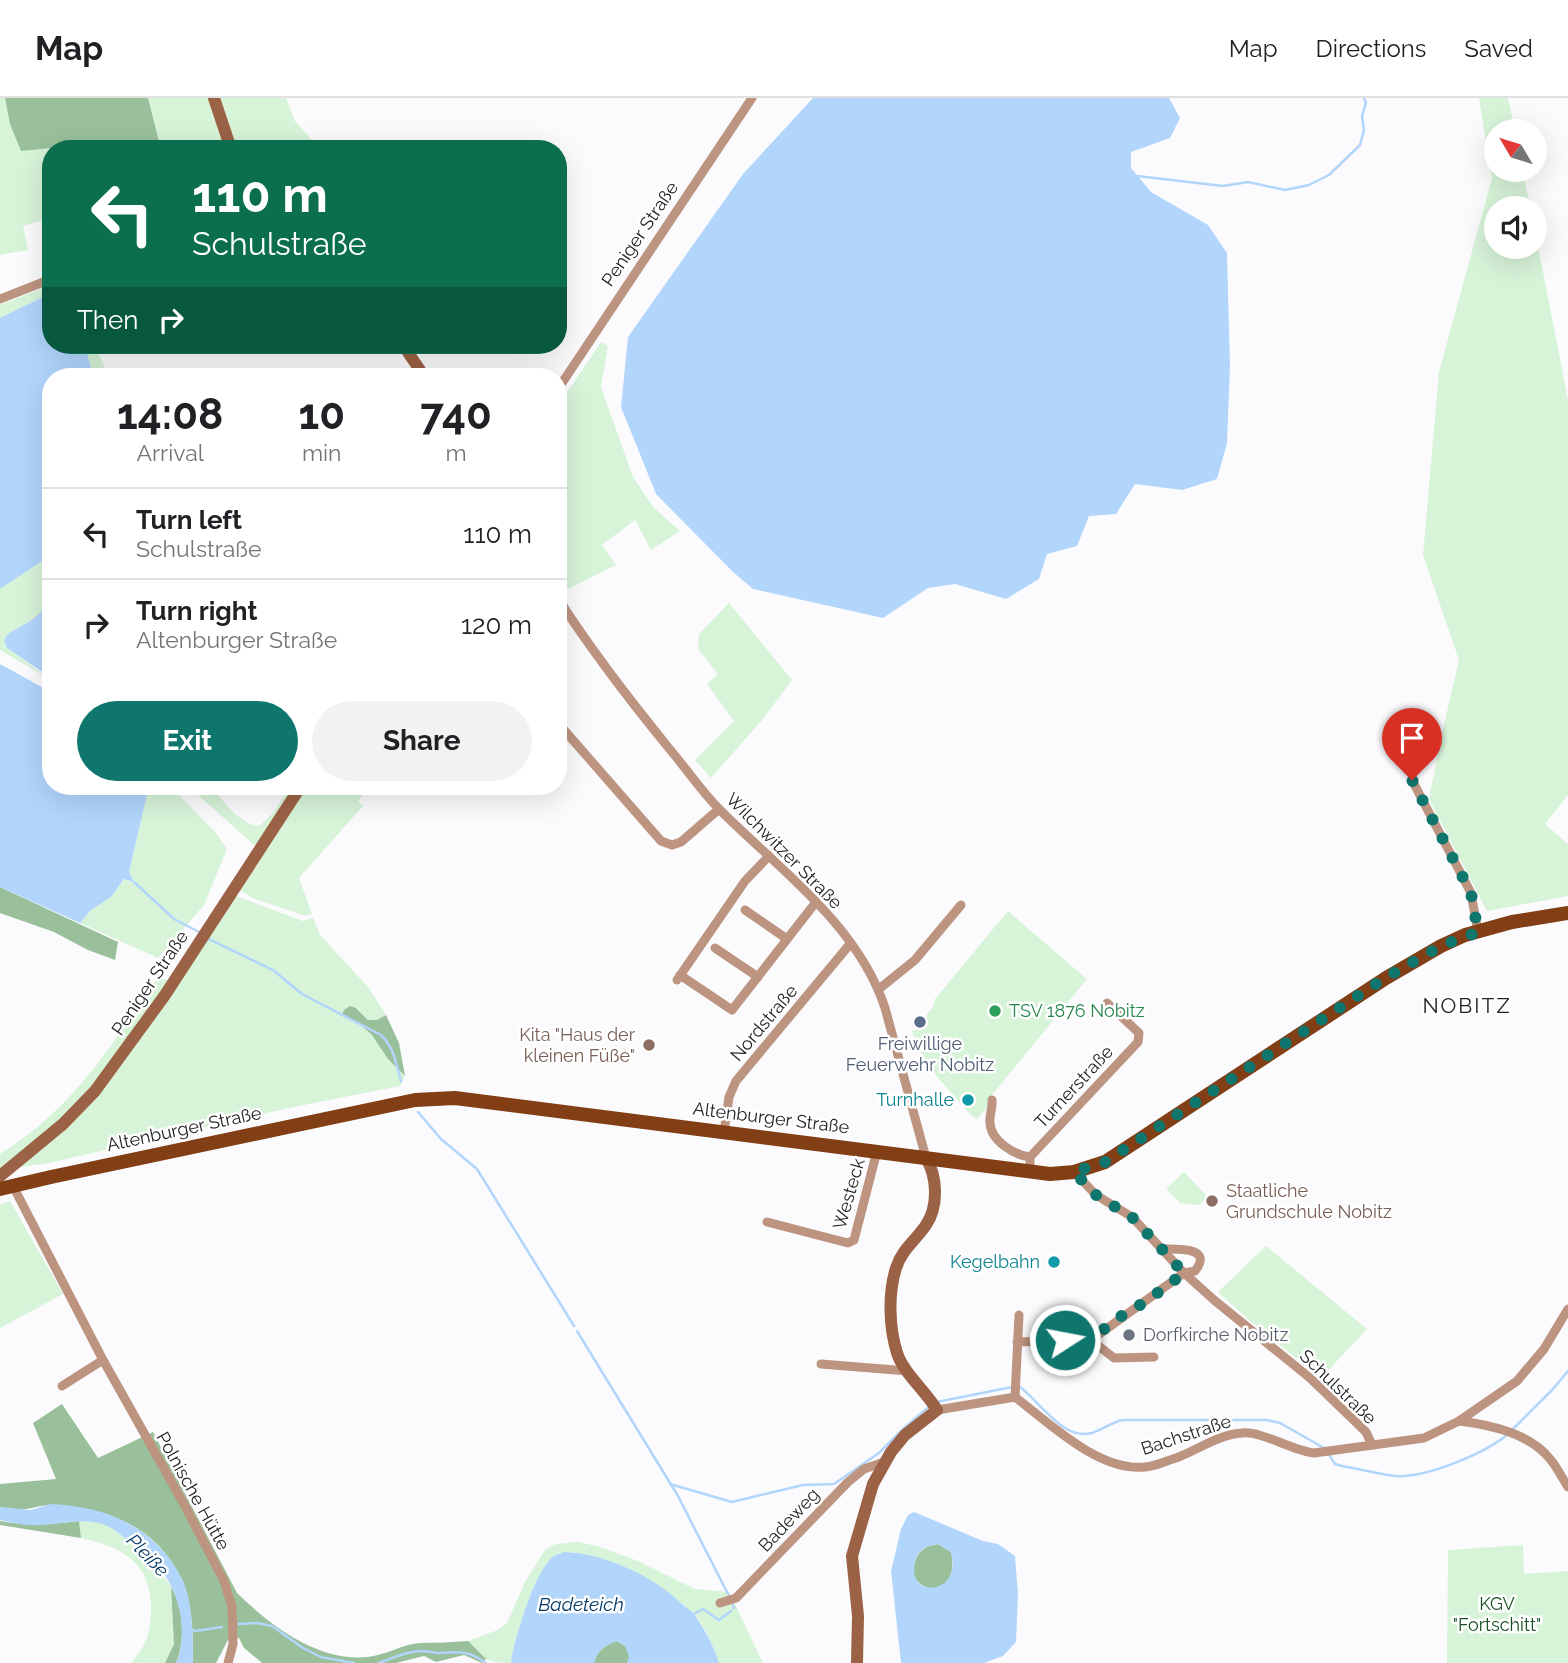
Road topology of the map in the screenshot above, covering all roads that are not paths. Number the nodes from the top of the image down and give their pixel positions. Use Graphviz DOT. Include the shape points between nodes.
graph roads {
  1 [pos="214,98"];
  2 [pos="752,98"];
  3 [pos="228,140"];
  4 [pos="42,283"];
  5 [pos="0,299"];
  6 [pos="567,376"];
  7 [pos="567,612"];
  8 [pos="567,733"];
  9 [pos="1412,780"];
  10 [pos="295,795"];
  11 [pos="719,809"];
  12 [pos="769,856"];
  13 [pos="816,902"];
  14 [pos="961,905"];
  15 [pos="745,910"];
  16 [pos="1568,913"];
  17 [pos="1478,932"];
  18 [pos="788,939"];
  19 [pos="850,944"];
  20 [pos="715,948"];
  21 [pos="758,977"];
  22 [pos="879,989"];
  23 [pos="1107,1003"];
  24 [pos="992,1100"];
  25 [pos="724,1132"];
  26 [pos="877,1151"];
  27 [pos="926,1158"];
  28 [pos="1030,1164"];
  29 [pos="1074,1172"];
  30 [pos="0,1176"];
  31 [pos="6,1188"];
  32 [pos="767,1222"];
  33 [pos="1164,1250"];
  34 [pos="1184,1273"];
  35 [pos="1568,1309"];
  36 [pos="1018,1315"];
  37 [pos="1091,1340"];
  38 [pos="1017,1342"];
  39 [pos="1154,1357"];
  40 [pos="103,1360"];
  41 [pos="821,1364"];
  42 [pos="908,1371"];
  43 [pos="62,1386"];
  44 [pos="1015,1390"];
  45 [pos="934,1406"];
  46 [pos="1459,1421"];
  47 [pos="1372,1445"];
  48 [pos="884,1462"];
  49 [pos="1568,1487"];
  50 [pos="720,1604"];
  51 [pos="228,1663"];
  52 [pos="857,1663"];
  1 -- 3 [label="street"];
  2 -- 6 [label="street, Peniger Straße"];
  4 -- 5 [label="street"];
  7 -- 11 [label="street, Wilchwitzer Straße" via="645,719"];
  8 -- 11 [label="street" via="661,841 681,842"];
  9 -- 17 [label="street" via="1471,893"];
  10 -- 30 [label="street, Peniger Straße" via="165,995 95,1091"];
  11 -- 12 [label="street, Wilchwitzer Straße"];
  12 -- 13 [label="street, Wilchwitzer Straße"];
  12 -- 21 [label="street" via="745,881 679,978 732,1010"];
  13 -- 18 [label="street"];
  13 -- 19 [label="street, Wilchwitzer Straße"];
  14 -- 22 [label="street" via="915,960"];
  15 -- 18 [label="street"];
  16 -- 17 [label="main road, Altenburger Straße"];
  17 -- 29 [label="main road, Altenburger Straße" via="1441,946 1385,978 1105,1162"];
  18 -- 21 [label="street"];
  19 -- 22 [label="street, Wilchwitzer Straße"];
  19 -- 25 [label="street, Nordstraße" via="736,1081"];
  20 -- 21 [label="street"];
  22 -- 27 [label="street, Wilchwitzer Straße"];
  23 -- 28 [label="street, Turnerstraße" via="1134,1028 1138,1042"];
  24 -- 28 [label="street" via="993,1135"];
  25 -- 26 [label="main road, Altenburger Straße"];
  25 -- 31 [label="main road, Altenburger Straße" via="456,1098 421,1099"];
  26 -- 27 [label="main road, Altenburger Straße"];
  26 -- 32 [label="street, Westeck" via="853,1240 848,1243"];
  27 -- 28 [label="main road, Altenburger Straße"];
  27 -- 42 [label="street" via="932,1168 934,1204 927,1224 906,1247 896,1267 891,1295 892,1330"];
  28 -- 29 [label="main road, Altenburger Straße" via="1050,1174"];
  29 -- 33 [label="street, Schulstraße" via="1096,1195 1132,1217"];
  31 -- 40 [label="street, Polnische Hütte"];
  33 -- 34 [label="street, Schulstraße"];
  33 -- 34 [label="street" via="1196,1252 1199,1266"];
  34 -- 37 [label="street"];
  34 -- 47 [label="street, Schulstraße" via="1310,1378 1366,1432"];
  35 -- 46 [label="street, Bachstraße" via="1544,1349 1517,1381"];
  36 -- 38 [label="street"];
  37 -- 38 [label="street"];
  37 -- 39 [label="street" via="1114,1359"];
  38 -- 44 [label="street"];
  40 -- 43 [label="street"];
  40 -- 51 [label="street, Polnische Hütte" via="223,1581 232,1607 233,1644"];
  41 -- 42 [label="street"];
  42 -- 45 [label="street"];
  44 -- 45 [label="street"];
  44 -- 47 [label="street, Bachstraße" via="1071,1441 1094,1455 1135,1467 1158,1464 1242,1433 1297,1450 1327,1452"];
  45 -- 48 [label="street"];
  46 -- 47 [label="street, Bachstraße" via="1424,1438"];
  46 -- 49 [label="street" via="1525,1438 1544,1453"];
  48 -- 50 [label="street, Badeweg" via="864,1469 848,1482 736,1598"];
  48 -- 52 [label="street" via="852,1556"];
}
